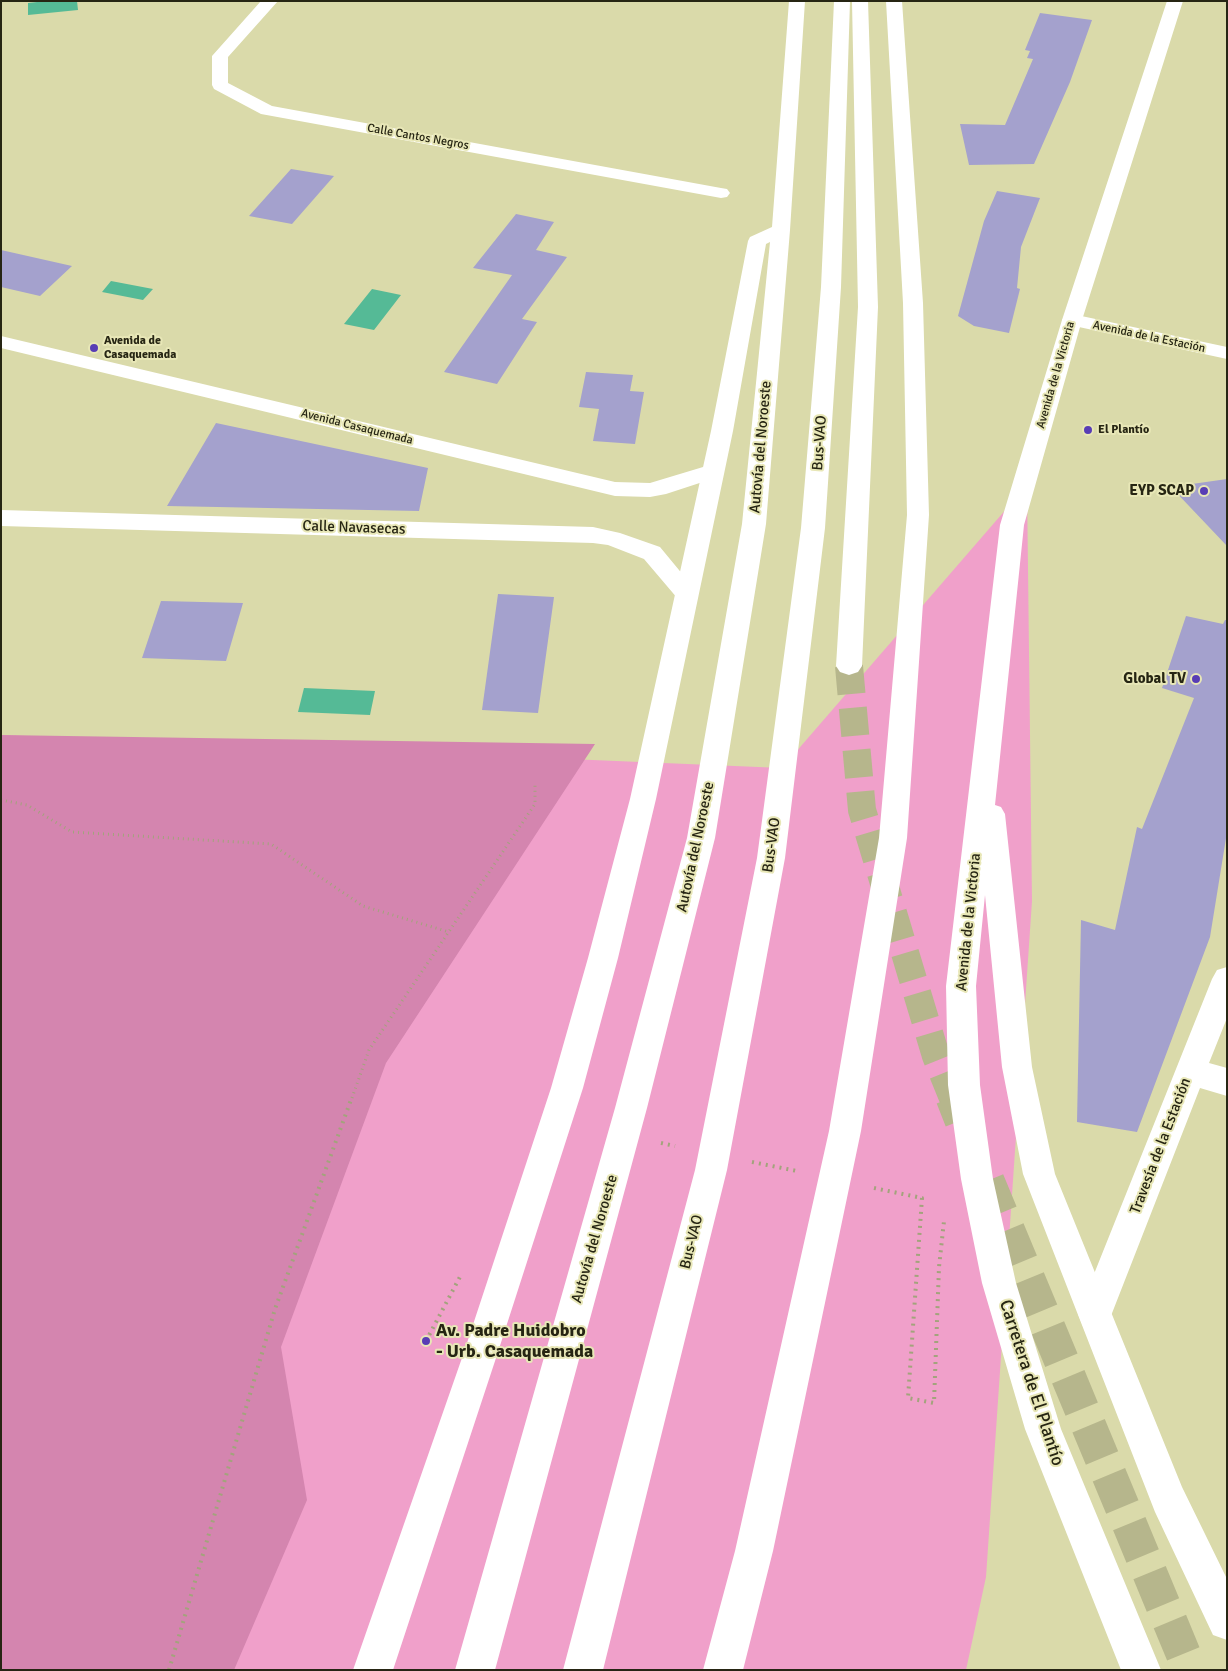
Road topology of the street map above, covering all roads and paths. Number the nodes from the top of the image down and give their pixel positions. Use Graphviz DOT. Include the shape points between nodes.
graph roads {
  1 [pos="270,1"];
  2 [pos="797,1"];
  3 [pos="842,1"];
  4 [pos="860,1"];
  5 [pos="894,1"];
  6 [pos="1175,1"];
  7 [pos="721,193"];
  8 [pos="781,230"];
  9 [pos="1072,320"];
  10 [pos="1,342"];
  11 [pos="1227,353"];
  12 [pos="713,471"];
  13 [pos="1,518"];
  14 [pos="686,593"];
  15 [pos="849,666"];
  16 [pos="986,760"];
  17 [pos="536,783"];
  18 [pos="1,800"];
  19 [pos="448,932"];
  20 [pos="1227,978"];
  21 [pos="1190,1070"];
  22 [pos="1227,1082"];
  23 [pos="964,1084"];
  24 [pos="1095,1314"];
  25 [pos="754,1551"];
  26 [pos="1227,1621"];
  27 [pos="170,1670"];
  28 [pos="373,1670"];
  29 [pos="475,1670"];
  30 [pos="583,1670"];
  31 [pos="723,1670"];
  32 [pos="739,1670"];
  33 [pos="1140,1670"];
  1 -- 7 [label="main road, Calle Cantos Negros" via="220,56 220,85 267,110"];
  2 -- 8 [label="main road, Autovía del Noroeste"];
  3 -- 30 [label="main road, Bus-VAO" via="831,287 813,528 772,858 711,1170"];
  4 -- 15 [label="main road" via="868,307"];
  5 -- 25 [label="main road" via="913,303 918,516 893,838 845,1132"];
  6 -- 9 [label="main road, Avenida de la Victoria"];
  8 -- 12 [label="main road" via="757,241"];
  8 -- 29 [label="main road, Autovía del Noroeste" via="754,524 701,838 631,1108"];
  9 -- 11 [label="main road, Avenida de la Estación"];
  9 -- 16 [label="main road, Avenida de la Victoria" via="1012,526"];
  10 -- 12 [label="main road, Avenida Casaquemada" via="614,489 650,490"];
  12 -- 14 [label="main road"];
  13 -- 14 [label="main road, Calle Navasecas" via="593,535 652,552"];
  14 -- 28 [label="main road" via="643,799 567,1088"];
  16 -- 23 [label="main road, Avenida de la Victoria" via="961,986"];
  16 -- 24 [label="main road, Avenida de la Victoria" via="1017,1067 1039,1174"];
  17 -- 19 [label="path" via="535,804"];
  18 -- 19 [label="path" via="26,804 72,832 271,844 363,906"];
  19 -- 27 [label="path" via="369,1050 275,1309"];
  20 -- 21 [label="main road, Travesía de la Estación"];
  21 -- 22 [label="main road"];
  21 -- 24 [label="main road, Travesía de la Estación"];
  23 -- 33 [label="main road, Carretera de El Plantío" via="977,1179 999,1283 1042,1429"];
  24 -- 26 [label="main road" via="1168,1500"];
  25 -- 31 [label="main road"];
  25 -- 32 [label="main road"];
}
